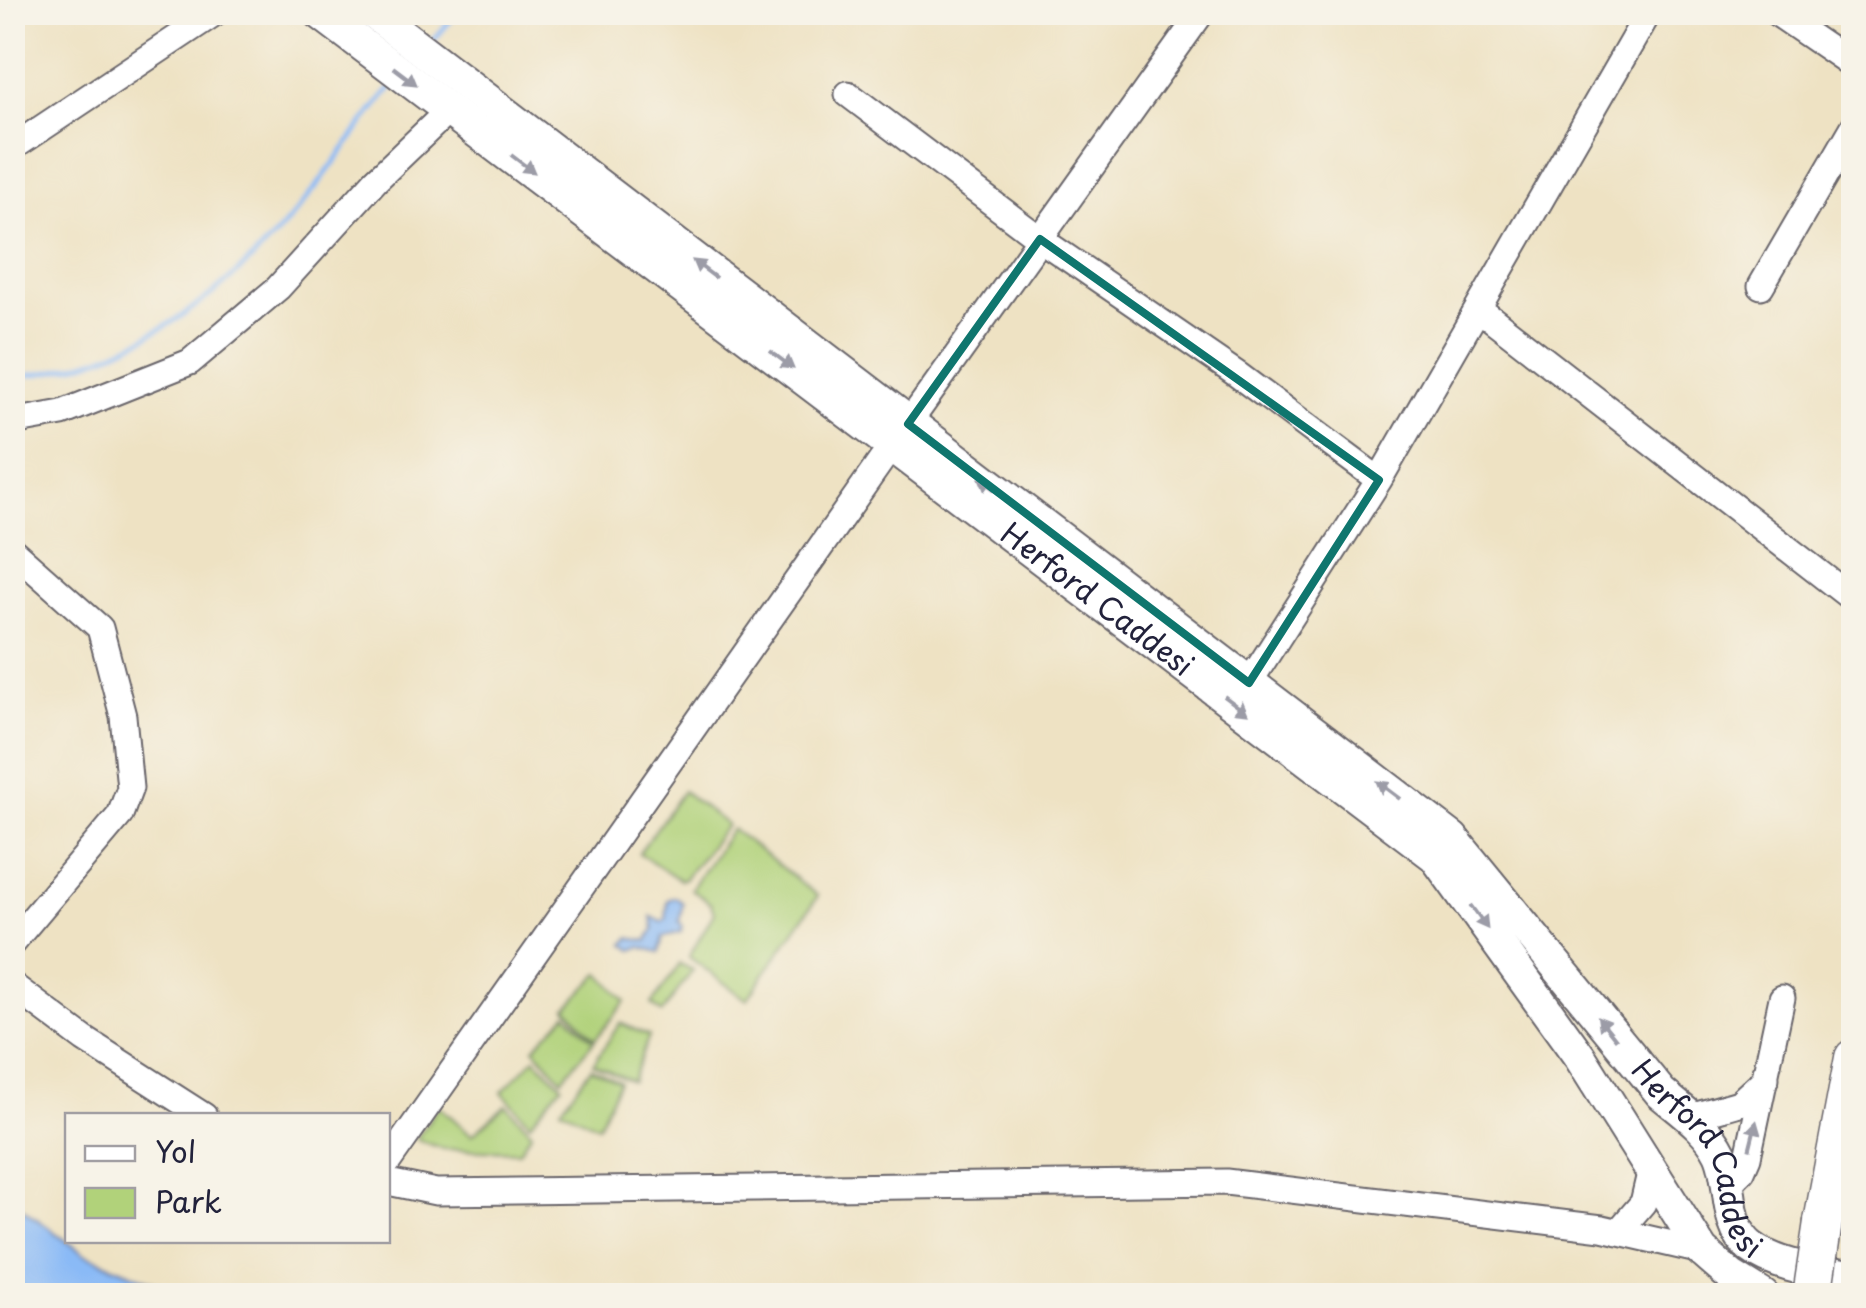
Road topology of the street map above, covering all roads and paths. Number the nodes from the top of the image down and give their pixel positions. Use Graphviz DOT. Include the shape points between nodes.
graph roads {
  1 [pos="216,12"];
  2 [pos="319,12"];
  3 [pos="1202,12"];
  4 [pos="1649,12"];
  5 [pos="1775,12"];
  6 [pos="375,28"];
  7 [pos="1854,66"];
  8 [pos="848,94"];
  9 [pos="453,100"];
  10 [pos="1854,126"];
  11 [pos="12,148"];
  12 [pos="1040,239"];
  13 [pos="1760,286"];
  14 [pos="1479,309"];
  15 [pos="12,422"];
  16 [pos="900,434"];
  17 [pos="1379,480"];
  18 [pos="12,550"];
  19 [pos="1854,600"];
  20 [pos="1249,683"];
  21 [pos="12,942"];
  22 [pos="12,985"];
  23 [pos="1782,998"];
  24 [pos="1854,1058"];
  25 [pos="1766,1078"];
  26 [pos="199,1113"];
  27 [pos="1690,1118"];
  28 [pos="390,1159"];
  29 [pos="1647,1162"];
  30 [pos="390,1182"];
  31 [pos="1728,1186"];
  32 [pos="1671,1201"];
  33 [pos="1618,1232"];
  34 [pos="1702,1251"];
  35 [pos="1854,1278"];
  36 [pos="1763,1296"];
  37 [pos="1812,1296"];
  1 -- 11 [label="street"];
  2 -- 6 [label="main road, Herford Caddesi"];
  3 -- 12 [label="street"];
  4 -- 14 [label="street"];
  5 -- 7 [label="street"];
  6 -- 9 [label="main road, Herford Caddesi"];
  8 -- 12 [label="street"];
  9 -- 15 [label="street" via="278,288 190,362 62,412"];
  9 -- 16 [label="main road, Herford Caddesi"];
  10 -- 13 [label="street"];
  12 -- 16 [label="street"];
  12 -- 17 [label="street"];
  14 -- 17 [label="street"];
  14 -- 19 [label="street"];
  20 -- 16 [label="main road, Herford Caddesi, one-way"];
  16 -- 28 [label="street"];
  16 -- 29 [label="main road, Herford Caddesi, one-way" via="1434,856"];
  17 -- 20 [label="street"];
  18 -- 21 [label="street" via="100,628 123,716 130,788 120,816"];
  27 -- 20 [label="main road, Herford Caddesi, one-way" via="1661,1093 1452,838"];
  22 -- 26 [label="street"];
  23 -- 25 [label="street"];
  24 -- 37 [label="highway, bridge"];
  25 -- 27 [label="street" via="1739,1103"];
  31 -- 25 [label="street, one-way" via="1748,1157"];
  27 -- 29 [label="main road" via="1658,1132"];
  27 -- 31 [label="main road, Herford Caddesi" via="1720,1154"];
  29 -- 32 [label="main road, Herford Caddesi"];
  29 -- 33 [label="street" via="1643,1203"];
  30 -- 33 [label="street" via="436,1192 1226,1182"];
  31 -- 32 [label="main road" via="1692,1204"];
  31 -- 35 [label="main road, Herford Caddesi" via="1748,1246 1785,1263"];
  32 -- 34 [label="main road, Herford Caddesi"];
  33 -- 34 [label="street"];
  34 -- 36 [label="main road, Herford Caddesi"];
}
